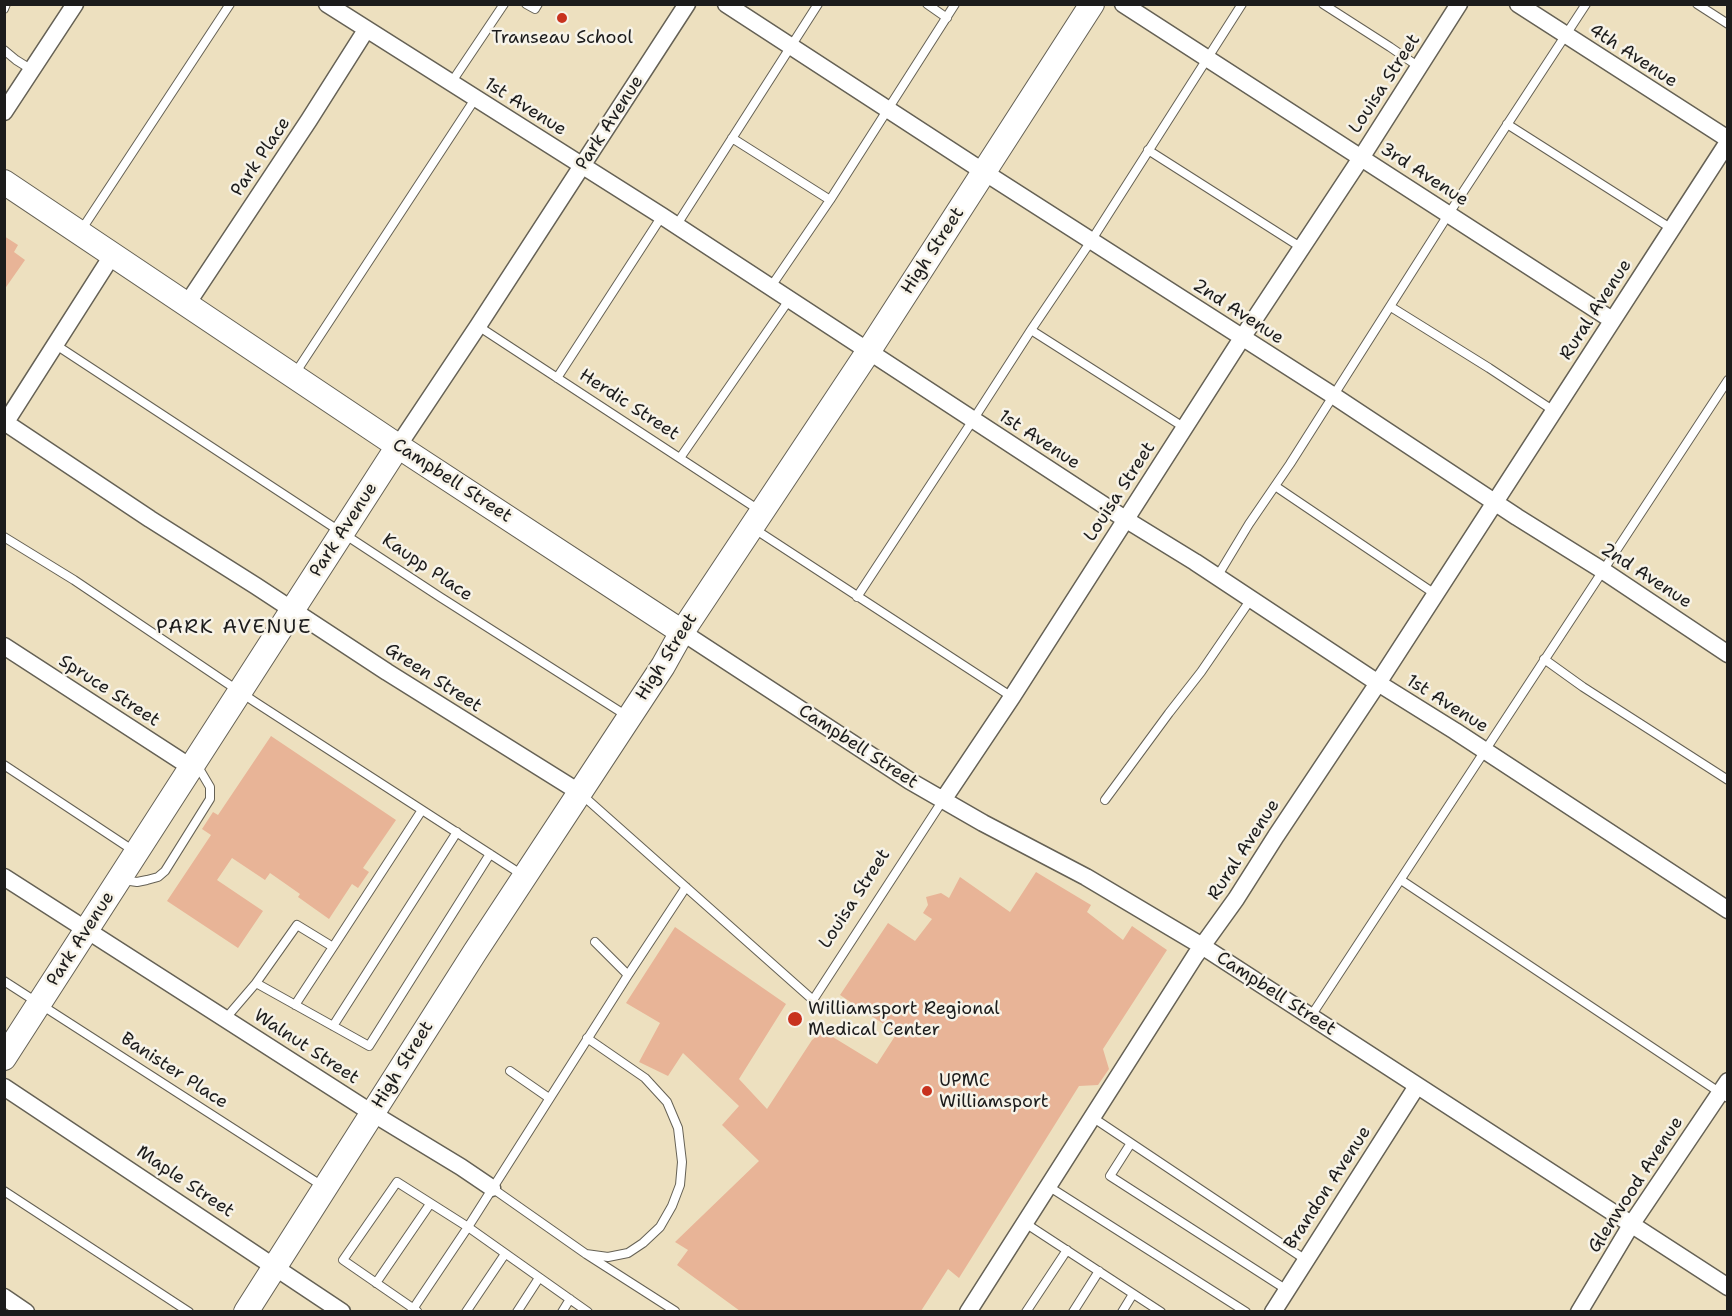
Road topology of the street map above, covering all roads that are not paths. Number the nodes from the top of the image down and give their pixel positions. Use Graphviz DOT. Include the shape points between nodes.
graph roads {
  1 [pos="6,4"];
  2 [pos="75,4"];
  3 [pos="230,4"];
  4 [pos="327,4"];
  5 [pos="504,4"];
  6 [pos="526,4"];
  7 [pos="538,4"];
  8 [pos="687,4"];
  9 [pos="726,4"];
  10 [pos="818,4"];
  11 [pos="927,4"];
  12 [pos="955,4"];
  13 [pos="1092,4"];
  14 [pos="1123,4"];
  15 [pos="1242,4"];
  16 [pos="1323,4"];
  17 [pos="1459,4"];
  18 [pos="1518,4"];
  19 [pos="1586,4"];
  20 [pos="1697,4"];
  21 [pos="4,9"];
  22 [pos="947,18"];
  23 [pos="1728,24"];
  24 [pos="366,30"];
  25 [pos="1566,35"];
  26 [pos="791,47"];
  27 [pos="4,50"];
  28 [pos="1208,58"];
  29 [pos="1419,67"];
  30 [pos="33,70"];
  31 [pos="451,83"];
  32 [pos="475,99"];
  33 [pos="888,109"];
  34 [pos="4,112"];
  35 [pos="1507,124"];
  36 [pos="732,138"];
  37 [pos="1728,141"];
  38 [pos="1148,150"];
  39 [pos="1361,158"];
  40 [pos="583,166"];
  41 [pos="984,172"];
  42 [pos="4,182"];
  43 [pos="830,200"];
  44 [pos="1448,215"];
  45 [pos="669,221"];
  46 [pos="1672,229"];
  47 [pos="80,232"];
  48 [pos="1091,241"];
  49 [pos="1302,248"];
  50 [pos="113,254"];
  51 [pos="770,288"];
  52 [pos="789,300"];
  53 [pos="186,304"];
  54 [pos="1391,307"];
  55 [pos="1612,320"];
  56 [pos="478,327"];
  57 [pos="1031,330"];
  58 [pos="1242,338"];
  59 [pos="56,345"];
  60 [pos="868,352"];
  61 [pos="294,376"];
  62 [pos="556,378"];
  63 [pos="1728,380"];
  64 [pos="1334,396"];
  65 [pos="1554,411"];
  66 [pos="973,420"];
  67 [pos="5,424"];
  68 [pos="1185,428"];
  69 [pos="398,446"];
  70 [pos="680,458"];
  71 [pos="1275,486"];
  72 [pos="1495,502"];
  73 [pos="1125,519"];
  74 [pos="758,520"];
  75 [pos="343,532"];
  76 [pos="4,537"];
  77 [pos="1602,570"];
  78 [pos="1217,577"];
  79 [pos="1435,594"];
  80 [pos="857,597"];
  81 [pos="1251,599"];
  82 [pos="293,610"];
  83 [pos="682,632"];
  84 [pos="4,646"];
  85 [pos="1728,654"];
  86 [pos="1544,659"];
  87 [pos="1378,683"];
  88 [pos="240,692"];
  89 [pos="1012,697"];
  90 [pos="629,718"];
  91 [pos="1485,751"];
  92 [pos="4,765"];
  93 [pos="193,765"];
  94 [pos="1728,780"];
  95 [pos="579,792"];
  96 [pos="943,800"];
  97 [pos="1105,800"];
  98 [pos="422,810"];
  99 [pos="457,832"];
  100 [pos="137,853"];
  101 [pos="490,854"];
  102 [pos="525,876"];
  103 [pos="4,877"];
  104 [pos="120,879"];
  105 [pos="1401,880"];
  106 [pos="686,887"];
  107 [pos="1728,910"];
  108 [pos="87,931"];
  109 [pos="595,942"];
  110 [pos="1202,946"];
  111 [pos="333,947"];
  112 [pos="628,975"];
  113 [pos="4,981"];
  114 [pos="256,983"];
  115 [pos="813,1000"];
  116 [pos="39,1004"];
  117 [pos="296,1005"];
  118 [pos="1311,1016"];
  119 [pos="226,1018"];
  120 [pos="333,1026"];
  121 [pos="587,1038"];
  122 [pos="4,1058"];
  123 [pos="510,1071"];
  124 [pos="1417,1086"];
  125 [pos="4,1087"];
  126 [pos="1725,1091"];
  127 [pos="549,1098"];
  128 [pos="372,1113"];
  129 [pos="1092,1117"];
  130 [pos="1131,1143"];
  131 [pos="1048,1186"];
  132 [pos="326,1188"];
  133 [pos="492,1188"];
  134 [pos="4,1191"];
  135 [pos="430,1204"];
  136 [pos="1025,1223"];
  137 [pos="1631,1225"];
  138 [pos="468,1227"];
  139 [pos="1067,1250"];
  140 [pos="505,1254"];
  141 [pos="586,1254"];
  142 [pos="1306,1260"];
  143 [pos="275,1266"];
  144 [pos="1099,1271"];
  145 [pos="539,1278"];
  146 [pos="376,1283"];
  147 [pos="1728,1287"];
  148 [pos="1287,1290"];
  149 [pos="1134,1294"];
  150 [pos="4,1297"];
  151 [pos="570,1299"];
  152 [pos="414,1310"];
  153 [pos="26,1311"];
  154 [pos="189,1311"];
  155 [pos="246,1311"];
  156 [pos="342,1311"];
  157 [pos="466,1311"];
  158 [pos="517,1311"];
  159 [pos="562,1311"];
  160 [pos="588,1311"];
  161 [pos="675,1311"];
  162 [pos="968,1311"];
  163 [pos="1026,1311"];
  164 [pos="1073,1311"];
  165 [pos="1122,1311"];
  166 [pos="1161,1311"];
  167 [pos="1246,1311"];
  168 [pos="1273,1311"];
  169 [pos="1579,1311"];
  1 -- 21 [label="lane"];
  2 -- 30 [label="street"];
  3 -- 47 [label="lane"];
  4 -- 24 [label="street, 1st Avenue"];
  5 -- 31 [label="lane"];
  6 -- 7 [label="lane" via="535,9"];
  8 -- 40 [label="street, Park Avenue"];
  9 -- 26 [label="street, 2nd Avenue"];
  10 -- 26 [label="lane"];
  11 -- 22 [label="lane"];
  12 -- 22 [label="lane"];
  13 -- 41 [label="street, High Street"];
  14 -- 28 [label="street, 3rd Avenue"];
  15 -- 28 [label="lane"];
  16 -- 29 [label="lane"];
  17 -- 29 [label="street, Louisa Street"];
  18 -- 25 [label="street, 4th Avenue"];
  19 -- 25 [label="lane"];
  20 -- 23 [label="lane"];
  22 -- 33 [label="lane"];
  24 -- 31 [label="street, 1st Avenue"];
  24 -- 53 [label="street, Park Place"];
  25 -- 35 [label="lane"];
  25 -- 37 [label="street, 4th Avenue"];
  26 -- 33 [label="street, 2nd Avenue"];
  26 -- 36 [label="lane"];
  27 -- 30 [label="lane"];
  28 -- 38 [label="lane"];
  28 -- 39 [label="street, 3rd Avenue"];
  29 -- 39 [label="street, Louisa Street"];
  30 -- 34 [label="street"];
  31 -- 32 [label="street, 1st Avenue"];
  32 -- 40 [label="street, 1st Avenue"];
  32 -- 61 [label="lane"];
  33 -- 41 [label="street, 2nd Avenue"];
  33 -- 43 [label="lane"];
  35 -- 44 [label="lane"];
  35 -- 46 [label="lane"];
  36 -- 43 [label="lane"];
  36 -- 45 [label="lane"];
  37 -- 46 [label="street, Rural Avenue"];
  38 -- 48 [label="lane"];
  38 -- 49 [label="lane"];
  39 -- 44 [label="street, 3rd Avenue"];
  39 -- 49 [label="street, Louisa Street"];
  40 -- 45 [label="street, 1st Avenue"];
  40 -- 56 [label="street, Park Avenue"];
  41 -- 48 [label="street, 2nd Avenue"];
  41 -- 60 [label="street, High Street"];
  42 -- 47 [label="street, Campbell Street"];
  43 -- 51 [label="lane"];
  44 -- 54 [label="lane"];
  44 -- 55 [label="street, 3rd Avenue"];
  45 -- 51 [label="street, 1st Avenue"];
  45 -- 62 [label="lane"];
  46 -- 55 [label="street, Rural Avenue"];
  47 -- 50 [label="street, Campbell Street"];
  48 -- 57 [label="lane"];
  48 -- 58 [label="street, 2nd Avenue"];
  49 -- 58 [label="street, Louisa Street"];
  50 -- 53 [label="street, Campbell Street"];
  50 -- 59 [label="street"];
  51 -- 52 [label="street, 1st Avenue"];
  52 -- 60 [label="street, 1st Avenue"];
  52 -- 70 [label="lane"];
  53 -- 61 [label="street, Campbell Street"];
  54 -- 64 [label="lane"];
  54 -- 65 [label="lane"];
  55 -- 65 [label="street, Rural Avenue"];
  56 -- 62 [label="lane, Herdic Street"];
  56 -- 69 [label="street, Park Avenue"];
  57 -- 66 [label="lane"];
  57 -- 68 [label="lane"];
  58 -- 64 [label="street, 2nd Avenue"];
  58 -- 68 [label="street, Louisa Street"];
  59 -- 67 [label="street"];
  59 -- 75 [label="lane, Kaupp Place"];
  60 -- 66 [label="street, 1st Avenue"];
  60 -- 74 [label="street, High Street"];
  61 -- 69 [label="street, Campbell Street"];
  62 -- 70 [label="lane, Herdic Street"];
  63 -- 77 [label="lane"];
  64 -- 71 [label="lane"];
  64 -- 72 [label="street, 2nd Avenue"];
  65 -- 72 [label="street, Rural Avenue"];
  66 -- 73 [label="street, 1st Avenue"];
  66 -- 80 [label="lane"];
  67 -- 82 [label="street, Green Street"];
  68 -- 73 [label="street, Louisa Street"];
  69 -- 75 [label="street, Park Avenue"];
  69 -- 83 [label="street, Campbell Street"];
  70 -- 74 [label="lane, Herdic Street"];
  71 -- 78 [label="lane"];
  71 -- 79 [label="lane"];
  72 -- 77 [label="street, 2nd Avenue"];
  72 -- 79 [label="street, Rural Avenue"];
  73 -- 78 [label="street, 1st Avenue"];
  73 -- 89 [label="street, Louisa Street"];
  74 -- 80 [label="lane, Herdic Street"];
  74 -- 83 [label="street, High Street"];
  75 -- 82 [label="street, Park Avenue"];
  75 -- 90 [label="lane, Kaupp Place"];
  76 -- 88 [label="lane"];
  77 -- 85 [label="street, 2nd Avenue"];
  77 -- 86 [label="lane"];
  78 -- 81 [label="street, 1st Avenue"];
  79 -- 87 [label="street, Rural Avenue"];
  80 -- 89 [label="lane, Herdic Street"];
  81 -- 87 [label="street, 1st Avenue"];
  81 -- 97 [label="lane"];
  82 -- 88 [label="street, Park Avenue"];
  82 -- 95 [label="street, Green Street"];
  83 -- 90 [label="street, High Street"];
  83 -- 96 [label="street, Campbell Street"];
  84 -- 93 [label="street, Spruce Street"];
  86 -- 91 [label="lane"];
  86 -- 94 [label="lane"];
  87 -- 91 [label="street, 1st Avenue"];
  87 -- 110 [label="street, Rural Avenue"];
  88 -- 93 [label="street, Park Avenue"];
  88 -- 98 [label="lane"];
  89 -- 96 [label="street, Louisa Street"];
  90 -- 95 [label="street, High Street"];
  91 -- 105 [label="lane"];
  91 -- 107 [label="street, 1st Avenue"];
  92 -- 100 [label="lane"];
  93 -- 100 [label="street, Park Avenue"];
  93 -- 104 [label="lane" via="210,787 210,799 165,871 158,877 137,882"];
  95 -- 102 [label="street, High Street"];
  95 -- 106 [label="lane, Green Street"];
  96 -- 110 [label="street, Campbell Street" via="1086,877"];
  96 -- 115 [label="lane, Louisa Street"];
  98 -- 99 [label="lane"];
  98 -- 111 [label="lane"];
  99 -- 101 [label="lane"];
  99 -- 120 [label="lane"];
  100 -- 104 [label="street, Park Avenue"];
  101 -- 102 [label="lane"];
  101 -- 120 [label="lane" via="369,1046"];
  102 -- 128 [label="street, High Street"];
  103 -- 108 [label="street, Walnut Street"];
  104 -- 108 [label="street, Park Avenue"];
  105 -- 118 [label="lane"];
  105 -- 126 [label="lane"];
  106 -- 112 [label="lane"];
  106 -- 115 [label="lane, Green Street"];
  108 -- 116 [label="street, Park Avenue"];
  108 -- 119 [label="street, Walnut Street"];
  109 -- 112 [label="lane"];
  110 -- 118 [label="street, Campbell Street"];
  110 -- 129 [label="street, Rural Avenue"];
  111 -- 114 [label="lane" via="297,924"];
  111 -- 117 [label="lane"];
  112 -- 121 [label="lane"];
  113 -- 116 [label="lane, Banister Place"];
  114 -- 117 [label="lane"];
  114 -- 119 [label="lane"];
  116 -- 122 [label="street, Park Avenue"];
  116 -- 132 [label="lane, Banister Place"];
  117 -- 120 [label="lane"];
  118 -- 124 [label="street, Campbell Street"];
  119 -- 128 [label="street, Walnut Street"];
  121 -- 127 [label="lane"];
  121 -- 141 [label="lane" via="645,1078 667,1102 678,1128 682,1161 680,1185 660,1227 627,1253 608,1257"];
  123 -- 127 [label="lane"];
  124 -- 137 [label="street, Campbell Street"];
  124 -- 142 [label="street, Brandon Avenue"];
  125 -- 143 [label="street, Maple Street"];
  126 -- 137 [label="street, Glenwood Avenue"];
  127 -- 133 [label="lane"];
  128 -- 132 [label="street, High Street"];
  128 -- 133 [label="street, Walnut Street"];
  129 -- 130 [label="lane"];
  129 -- 131 [label="street, Rural Avenue"];
  130 -- 142 [label="lane"];
  130 -- 148 [label="lane" via="1110,1176"];
  131 -- 136 [label="street, Rural Avenue"];
  131 -- 167 [label="lane"];
  132 -- 143 [label="street, High Street"];
  133 -- 138 [label="lane"];
  133 -- 141 [label="lane, Walnut Street"];
  134 -- 154 [label="lane"];
  135 -- 138 [label="lane"];
  135 -- 146 [label="lane"];
  135 -- 146 [label="lane" via="397,1182 390,1191 343,1260"];
  136 -- 139 [label="lane"];
  136 -- 162 [label="street, Rural Avenue"];
  137 -- 147 [label="street, Campbell Street"];
  137 -- 169 [label="street, Glenwood Avenue"];
  138 -- 140 [label="lane"];
  138 -- 152 [label="lane"];
  139 -- 144 [label="lane"];
  139 -- 163 [label="lane"];
  140 -- 145 [label="lane"];
  140 -- 157 [label="lane"];
  141 -- 161 [label="lane, Walnut Street"];
  142 -- 148 [label="street, Brandon Avenue"];
  143 -- 155 [label="street, High Street"];
  143 -- 156 [label="street, Maple Street"];
  144 -- 149 [label="lane"];
  144 -- 164 [label="lane"];
  145 -- 151 [label="lane"];
  145 -- 158 [label="lane"];
  146 -- 152 [label="lane"];
  148 -- 168 [label="street, Brandon Avenue"];
  149 -- 165 [label="lane"];
  149 -- 166 [label="lane"];
  150 -- 153 [label="street"];
  151 -- 159 [label="lane"];
  151 -- 160 [label="lane"];
}
